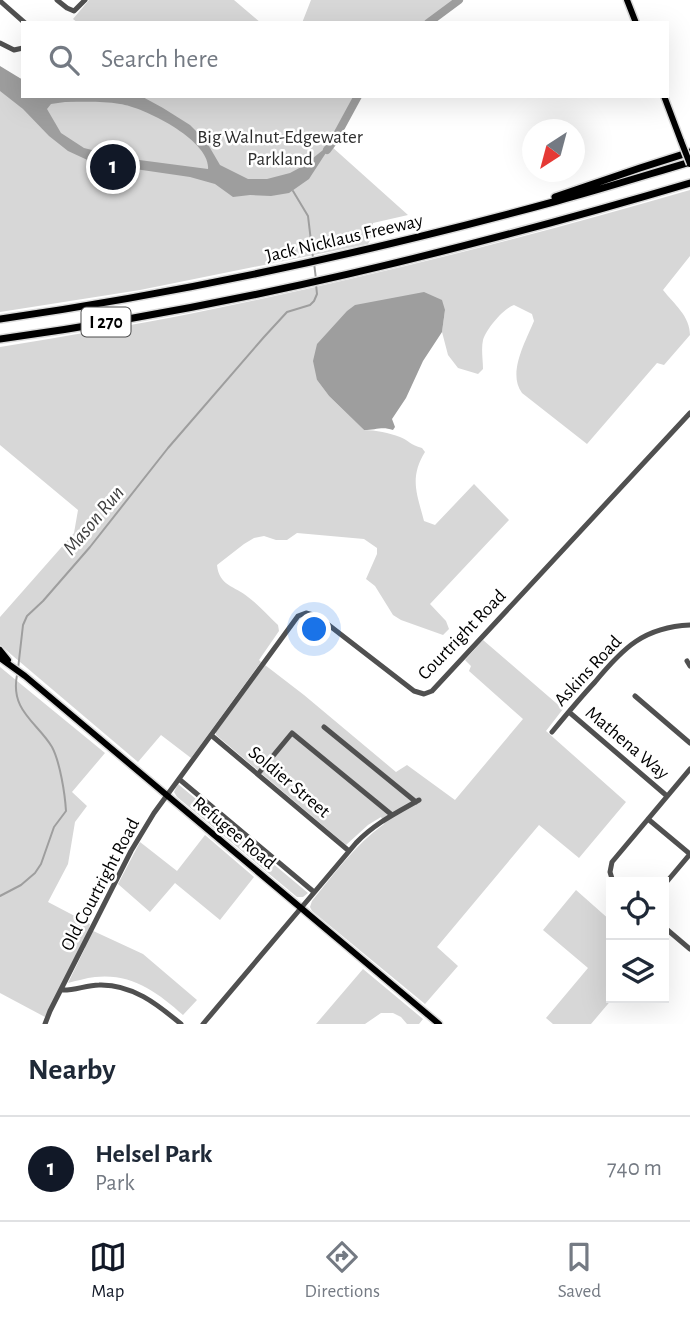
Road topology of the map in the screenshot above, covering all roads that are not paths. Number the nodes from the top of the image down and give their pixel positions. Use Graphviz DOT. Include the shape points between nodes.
graph roads {
  1 [pos="57,0"];
  2 [pos="85,0"];
  3 [pos="628,0"];
  4 [pos="0,1"];
  5 [pos="23,21"];
  6 [pos="635,21"];
  7 [pos="0,43"];
  8 [pos="21,48"];
  9 [pos="665,98"];
  10 [pos="689,152"];
  11 [pos="690,163"];
  12 [pos="690,183"];
  13 [pos="506,215"];
  14 [pos="0,319"];
  15 [pos="0,339"];
  16 [pos="690,413"];
  17 [pos="690,625"];
  18 [pos="0,650"];
  19 [pos="0,658"];
  20 [pos="15,668"];
  21 [pos="635,696"];
  22 [pos="569,712"];
  23 [pos="324,727"];
  24 [pos="552,732"];
  25 [pos="211,735"];
  26 [pos="690,743"];
  27 [pos="690,769"];
  28 [pos="258,774"];
  29 [pos="179,779"];
  30 [pos="167,795"];
  31 [pos="667,796"];
  32 [pos="392,815"];
  33 [pos="648,819"];
  34 [pos="349,851"];
  35 [pos="690,854"];
  36 [pos="611,877"];
  37 [pos="669,879"];
  38 [pos="314,892"];
  39 [pos="301,907"];
  40 [pos="669,931"];
  41 [pos="690,939"];
  42 [pos="687,947"];
  43 [pos="61,990"];
  44 [pos="206,1023"];
  45 [pos="45,1024"];
  46 [pos="181,1024"];
  47 [pos="439,1024"];
  1 -- 2 [label="street" via="74,10"];
  3 -- 6 [label="main road"];
  4 -- 5 [label="street"];
  7 -- 8 [label="street"];
  9 -- 11 [label="main road, bridge"];
  10 -- 13 [label="highway"];
  11 -- 13 [label="highway, Jack Nicklaus Freeway / I 270"];
  12 -- 15 [label="highway, Jack Nicklaus Freeway / I 270" via="324,279 193,307"];
  13 -- 14 [label="highway, Jack Nicklaus Freeway / I 270" via="177,289"];
  16 -- 25 [label="street, Courtright Road" via="433,690 424,694 414,691 317,616 303,613"];
  17 -- 22 [label="street, Askins Road" via="659,629 629,645"];
  18 -- 20 [label="main road, Refugee Road"];
  19 -- 20 [label="main road, Refugee Road"];
  20 -- 30 [label="main road, Refugee Road"];
  21 -- 26 [label="street"];
  22 -- 24 [label="street, Askins Road"];
  22 -- 31 [label="street, Mathena Way"];
  23 -- 32 [label="street" via="417,801"];
  25 -- 28 [label="street, Soldier Street"];
  25 -- 29 [label="street, Courtright Road"];
  27 -- 31 [label="street"];
  28 -- 32 [label="street" via="292,733"];
  28 -- 34 [label="street, Soldier Street"];
  29 -- 30 [label="street, Courtright Road"];
  29 -- 38 [label="street"];
  30 -- 39 [label="main road, Refugee Road"];
  30 -- 43 [label="street, Old Courtright Road" via="131,851"];
  31 -- 33 [label="street"];
  32 -- 34 [label="street"];
  33 -- 35 [label="street"];
  33 -- 36 [label="street" via="612,862"];
  34 -- 38 [label="street"];
  35 -- 37 [label="street"];
  38 -- 39 [label="street"];
  39 -- 44 [label="street"];
  39 -- 47 [label="main road, Refugee Road"];
  40 -- 42 [label="street"];
  41 -- 42 [label="street"];
  43 -- 45 [label="street, Old Courtright Road"];
  43 -- 46 [label="street" via="102,985 129,990 154,1002"];
}
